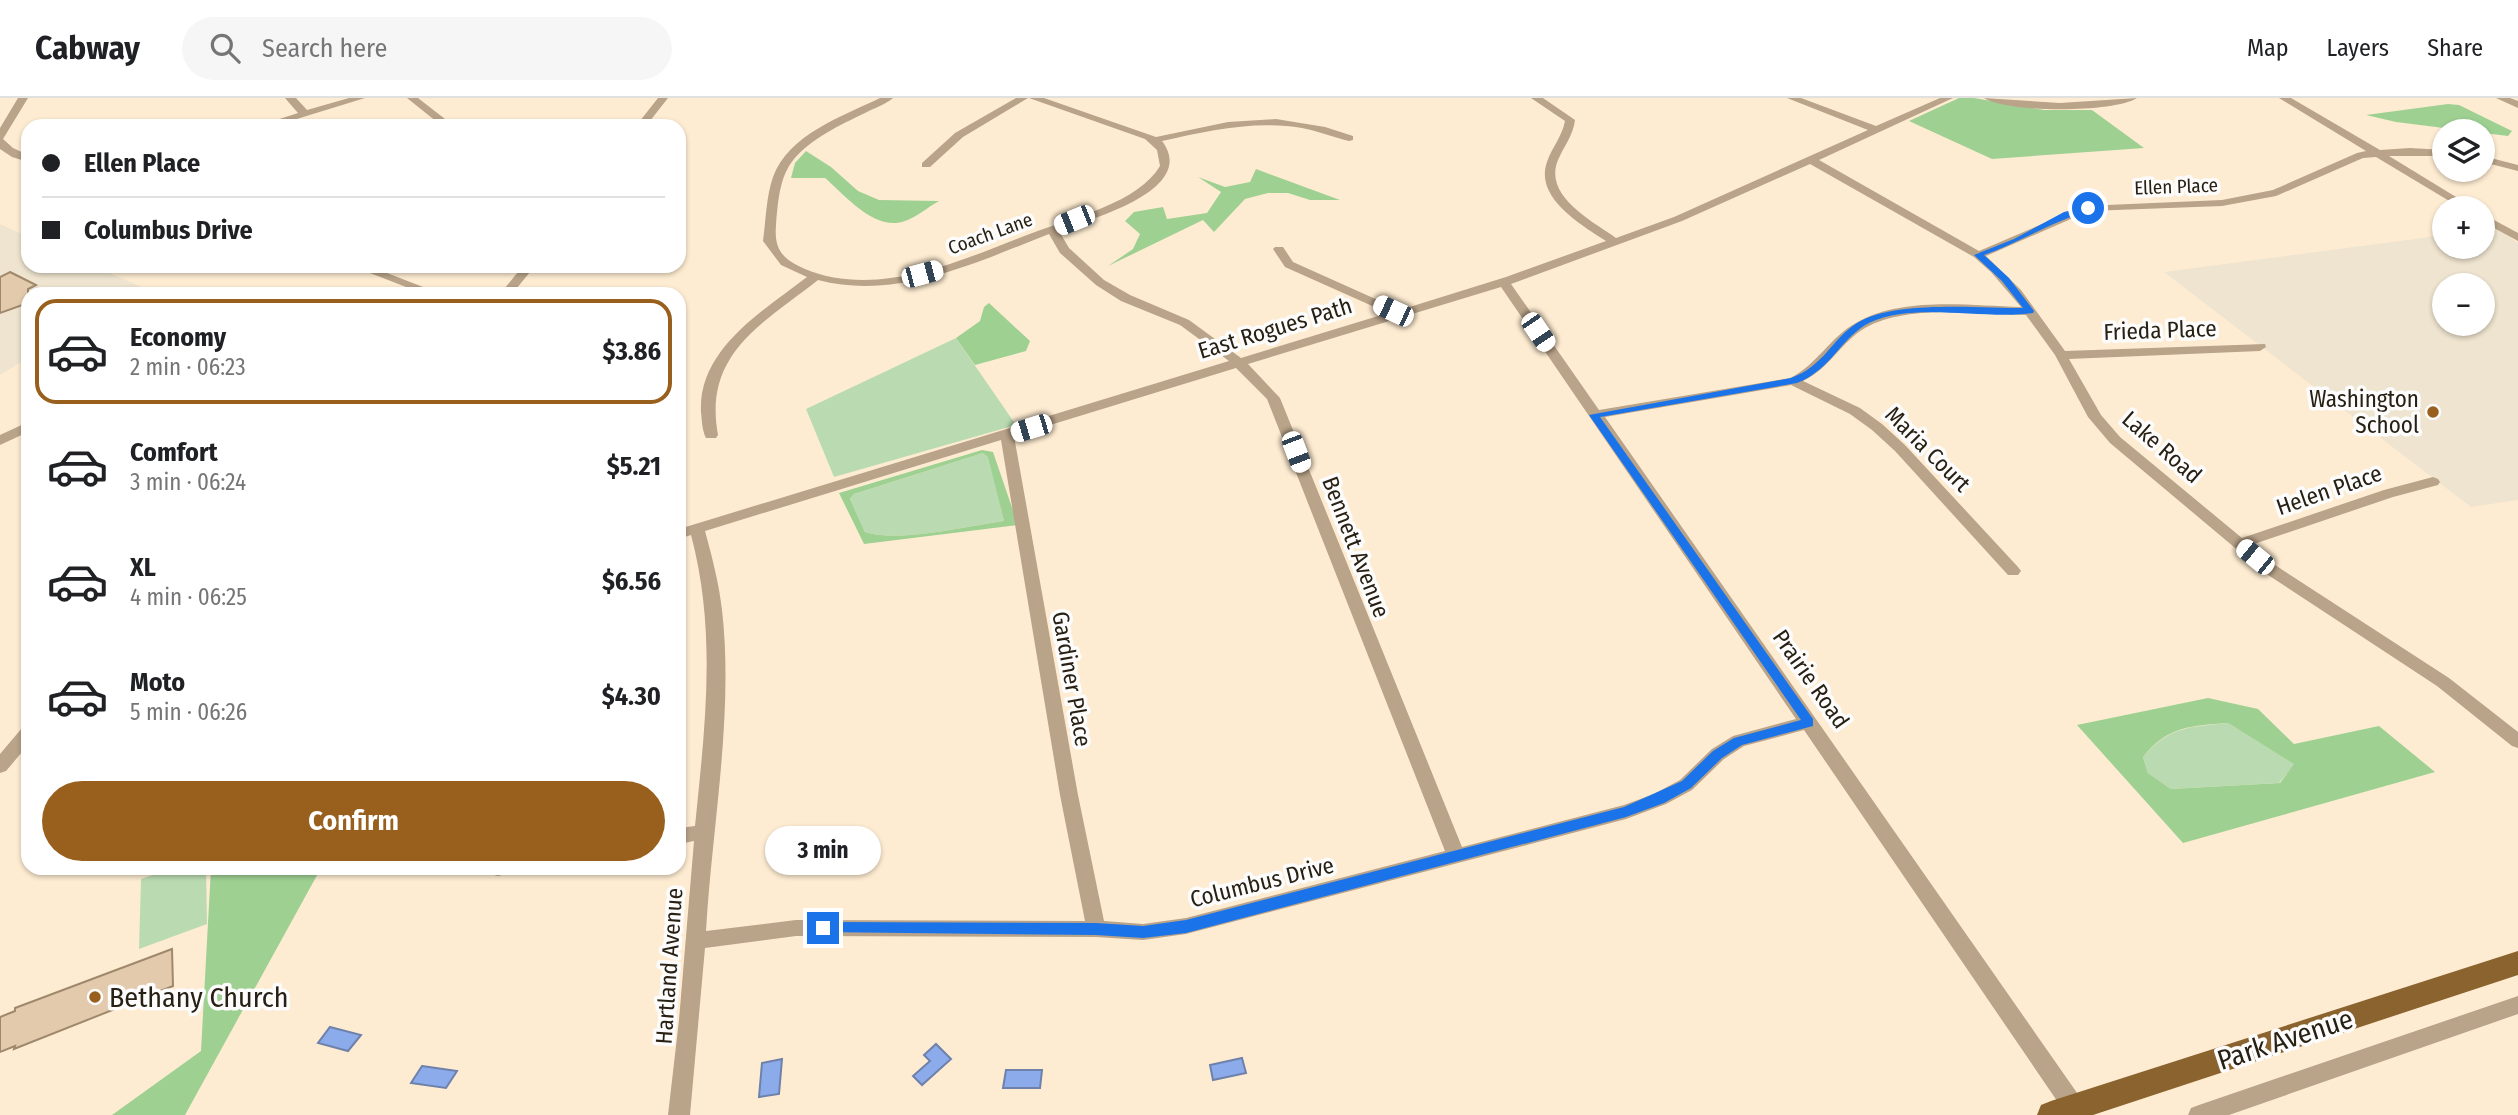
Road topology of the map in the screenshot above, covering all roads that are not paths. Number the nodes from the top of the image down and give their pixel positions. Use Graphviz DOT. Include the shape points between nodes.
graph roads {
  1 [pos="23,98"];
  2 [pos="290,98"];
  3 [pos="360,98"];
  4 [pos="412,98"];
  5 [pos="663,98"];
  6 [pos="888,98"];
  7 [pos="1023,98"];
  8 [pos="1034,98"];
  9 [pos="1536,98"];
  10 [pos="1792,98"];
  11 [pos="1948,98"];
  12 [pos="1989,98"];
  13 [pos="2132,98"];
  14 [pos="2284,98"];
  15 [pos="2501,98"];
  16 [pos="2518,105"];
  17 [pos="304,114"];
  18 [pos="287,119"];
  19 [pos="440,119"];
  20 [pos="646,119"];
  21 [pos="1877,130"];
  22 [pos="1349,138"];
  23 [pos="0,139"];
  24 [pos="1155,140"];
  25 [pos="2376,152"];
  26 [pos="2432,153"];
  27 [pos="21,156"];
  28 [pos="1811,160"];
  29 [pos="2495,162"];
  30 [pos="926,165"];
  31 [pos="2518,168"];
  32 [pos="2449,196"];
  33 [pos="2495,224"];
  34 [pos="1053,229"];
  35 [pos="2518,238"];
  36 [pos="1616,243"];
  37 [pos="1279,249"];
  38 [pos="1978,255"];
  39 [pos="377,273"];
  40 [pos="523,273"];
  41 [pos="814,277"];
  42 [pos="1504,282"];
  43 [pos="416,287"];
  44 [pos="512,287"];
  45 [pos="2029,311"];
  46 [pos="1402,315"];
  47 [pos="2260,347"];
  48 [pos="2061,355"];
  49 [pos="1241,364"];
  50 [pos="1793,381"];
  51 [pos="1594,415"];
  52 [pos="21,430"];
  53 [pos="711,435"];
  54 [pos="1007,435"];
  55 [pos="0,441"];
  56 [pos="2433,482"];
  57 [pos="697,529"];
  58 [pos="686,532"];
  59 [pos="2240,544"];
  60 [pos="2013,571"];
  61 [pos="1809,722"];
  62 [pos="2518,741"];
  63 [pos="21,742"];
  64 [pos="21,753"];
  65 [pos="5,761"];
  66 [pos="703,832"];
  67 [pos="686,835"];
  68 [pos="1457,857"];
  69 [pos="1096,929"];
  70 [pos="694,941"];
  71 [pos="2518,963"];
  72 [pos="2518,1004"];
  73 [pos="2063,1111"];
  74 [pos="679,1115"];
  75 [pos="2200,1115"];
  1 -- 23 [label="street"];
  2 -- 17 [label="street"];
  3 -- 17 [label="street"];
  4 -- 19 [label="street"];
  5 -- 20 [label="street"];
  6 -- 41 [label="street" via="806,142 780,171 769,241 784,262"];
  7 -- 30 [label="street" via="959,135"];
  8 -- 24 [label="street"];
  9 -- 36 [label="street" via="1570,120 1569,133 1549,172 1557,197"];
  10 -- 21 [label="street"];
  11 -- 21 [label="street, East Rogues Path"];
  12 -- 13 [label="street" via="2062,108"];
  14 -- 25 [label="street"];
  15 -- 16 [label="street"];
  17 -- 18 [label="street"];
  21 -- 28 [label="street, East Rogues Path"];
  22 -- 24 [label="street" via="1322,127 1267,121 1221,125"];
  23 -- 27 [label="street"];
  24 -- 34 [label="street" via="1168,162 1153,186"];
  25 -- 26 [label="street"];
  25 -- 32 [label="street"];
  25 -- 38 [label="street, Ellen Place" via="2340,162 2294,187 2255,198 2088,208"];
  28 -- 36 [label="street, East Rogues Path"];
  28 -- 38 [label="street, Lake Road"];
  29 -- 31 [label="street"];
  33 -- 35 [label="street"];
  34 -- 41 [label="street, Coach Lane" via="906,279 853,282"];
  34 -- 49 [label="street, Bennett Avenue" via="1069,255 1118,294 1188,323"];
  36 -- 42 [label="street, East Rogues Path"];
  37 -- 46 [label="street" via="1289,264"];
  38 -- 45 [label="street, Lake Road" via="2006,279"];
  39 -- 43 [label="street"];
  40 -- 44 [label="street"];
  41 -- 53 [label="street" via="753,326 720,363 710,384"];
  42 -- 46 [label="street, East Rogues Path"];
  42 -- 51 [label="street, Prairie Road"];
  45 -- 48 [label="street, Lake Road"];
  45 -- 50 [label="street" via="1912,311 1869,320 1856,327 1810,374"];
  46 -- 49 [label="street, East Rogues Path"];
  47 -- 48 [label="street, Frieda Place"];
  48 -- 59 [label="street, Lake Road" via="2095,417 2115,440"];
  49 -- 54 [label="street, East Rogues Path"];
  49 -- 68 [label="street, Bennett Avenue" via="1273,398 1286,426"];
  50 -- 51 [label="street"];
  50 -- 60 [label="street, Maria Court" via="1877,427"];
  51 -- 61 [label="street, Prairie Road"];
  52 -- 55 [label="street"];
  54 -- 57 [label="street, East Rogues Path"];
  54 -- 69 [label="street, Gardiner Place"];
  56 -- 59 [label="street, Helen Place"];
  57 -- 58 [label="street, East Rogues Path"];
  57 -- 66 [label="street, Hartland Avenue" via="707,558 715,625 715,691"];
  59 -- 62 [label="street, Lake Road" via="2304,593 2443,682"];
  61 -- 68 [label="street, Columbus Drive" via="1739,741 1686,785 1660,799"];
  61 -- 73 [label="street, Prairie Road"];
  63 -- 65 [label="street"];
  64 -- 65 [label="street"];
  66 -- 67 [label="street"];
  66 -- 70 [label="street, Hartland Avenue"];
  68 -- 69 [label="street, Columbus Drive" via="1186,926 1143,932"];
  69 -- 70 [label="street, Columbus Drive" via="796,928"];
  70 -- 74 [label="street, Hartland Avenue" via="688,1054"];
  71 -- 73 [label="main road, Park Avenue"];
  72 -- 75 [label="street"];
}
